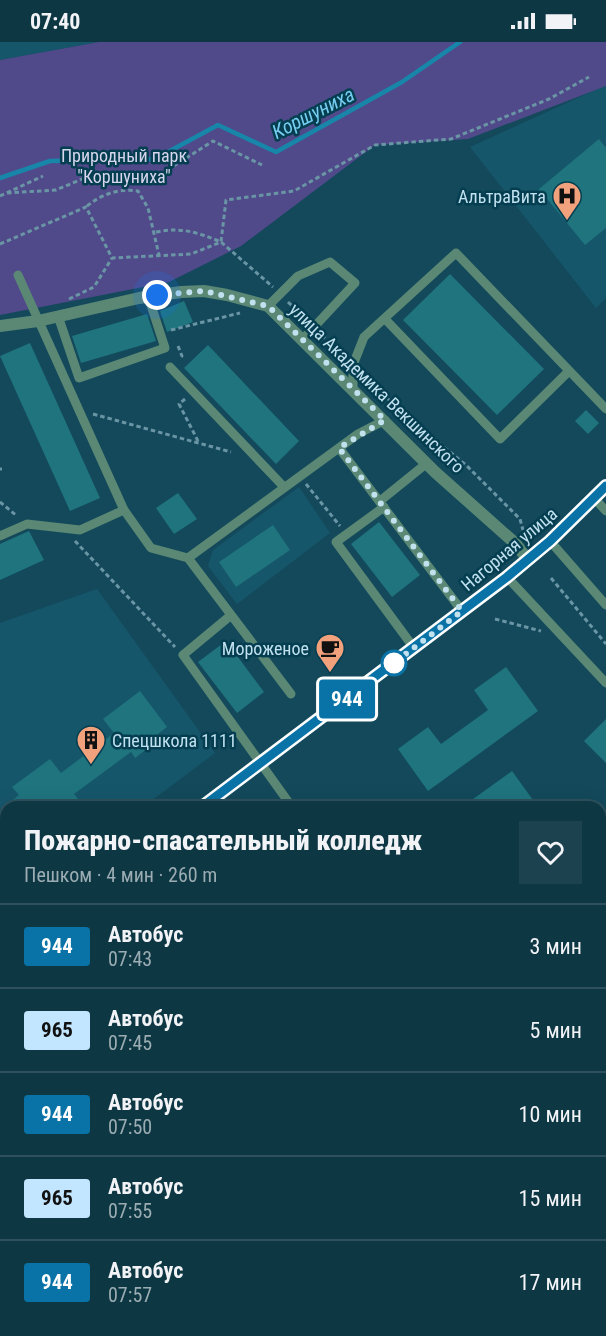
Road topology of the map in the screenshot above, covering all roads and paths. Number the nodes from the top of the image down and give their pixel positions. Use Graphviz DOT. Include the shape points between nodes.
graph roads {
  1 [pos="590,77"];
  2 [pos="262,165"];
  3 [pos="43,176"];
  4 [pos="7,193"];
  5 [pos="0,196"];
  6 [pos="86,207"];
  7 [pos="156,232"];
  8 [pos="159,255"];
  9 [pos="112,258"];
  10 [pos="18,275"];
  11 [pos="148,296"];
  12 [pos="61,302"];
  13 [pos="268,306"];
  14 [pos="58,316"];
  15 [pos="386,320"];
  16 [pos="38,321"];
  17 [pos="0,326"];
  18 [pos="171,330"];
  19 [pos="302,340"];
  20 [pos="170,367"];
  21 [pos="569,371"];
  22 [pos="353,388"];
  23 [pos="179,404"];
  24 [pos="78,409"];
  25 [pos="606,409"];
  26 [pos="385,420"];
  27 [pos="200,443"];
  28 [pos="339,448"];
  29 [pos="258,460"];
  30 [pos="427,463"];
  31 [pos="300,476"];
  32 [pos="606,486"];
  33 [pos="284,487"];
  34 [pos="594,498"];
  35 [pos="0,502"];
  36 [pos="382,504"];
  37 [pos="124,510"];
  38 [pos="606,511"];
  39 [pos="27,524"];
  40 [pos="64,530"];
  41 [pos="347,535"];
  42 [pos="0,536"];
  43 [pos="550,541"];
  44 [pos="188,558"];
  45 [pos="528,560"];
  46 [pos="507,577"];
  47 [pos="551,578"];
  48 [pos="606,605"];
  49 [pos="462,611"];
  50 [pos="230,615"];
  51 [pos="495,619"];
  52 [pos="563,637"];
  53 [pos="606,644"];
  54 [pos="414,648"];
  55 [pos="183,655"];
  56 [pos="606,683"];
  57 [pos="291,694"];
  58 [pos="260,763"];
  59 [pos="210,801"];
  60 [pos="288,801"];
  1 -- 7 [label="path" via="549,99 451,139 375,145 294,191 226,201 221,242 178,228"];
  2 -- 4 [label="path" via="213,141 158,176 94,174 56,190"];
  3 -- 4 [label="path"];
  4 -- 5 [label="path"];
  6 -- 7 [label="path" via="124,189 138,191"];
  7 -- 8 [label="path"];
  9 -- 12 [label="path" via="94,287"];
  10 -- 16 [label="lane"];
  11 -- 13 [label="street, улица Академика Векшинского" via="204,291"];
  11 -- 14 [label="street, улица Академика Векшинского"];
  11 -- 14 [label="lane" via="165,348 80,378"];
  13 -- 18 [label="path"];
  13 -- 19 [label="street, улица Академика Векшинского"];
  13 -- 19 [label="lane" via="298,276 330,262 355,283"];
  14 -- 16 [label="street, улица Академика Векшинского"];
  15 -- 21 [label="lane" via="456,253"];
  15 -- 21 [label="lane" via="500,439"];
  15 -- 22 [label="lane" via="364,337 353,365"];
  16 -- 17 [label="street, улица Академика Векшинского"];
  16 -- 24 [label="lane"];
  19 -- 22 [label="street, улица Академика Векшинского"];
  20 -- 29 [label="lane"];
  21 -- 25 [label="lane"];
  22 -- 26 [label="street, улица Академика Векшинского"];
  23 -- 27 [label="path"];
  24 -- 27 [label="path"];
  24 -- 37 [label="lane"];
  26 -- 28 [label="lane"];
  26 -- 30 [label="street, улица Академика Векшинского"];
  27 -- 29 [label="path"];
  28 -- 31 [label="lane"];
  28 -- 36 [label="lane"];
  29 -- 33 [label="lane"];
  30 -- 36 [label="lane"];
  30 -- 45 [label="street, улица Академика Векшинского" via="516,544"];
  31 -- 33 [label="lane"];
  31 -- 41 [label="path"];
  32 -- 34 [label="street, Нагорная улица"];
  33 -- 44 [label="lane"];
  34 -- 38 [label="lane"];
  34 -- 43 [label="street, Нагорная улица"];
  35 -- 39 [label="path"];
  36 -- 41 [label="lane"];
  36 -- 49 [label="lane"];
  37 -- 40 [label="lane" via="80,530"];
  37 -- 44 [label="lane" via="152,548"];
  39 -- 40 [label="lane"];
  39 -- 42 [label="lane"];
  40 -- 55 [label="path"];
  41 -- 54 [label="lane" via="336,542"];
  43 -- 45 [label="street, Нагорная улица"];
  43 -- 48 [label="lane"];
  44 -- 50 [label="lane"];
  45 -- 46 [label="street, Нагорная улица"];
  46 -- 49 [label="street, Нагорная улица"];
  46 -- 52 [label="lane"];
  47 -- 53 [label="path"];
  49 -- 54 [label="street, Нагорная улица"];
  50 -- 55 [label="lane"];
  50 -- 57 [label="lane"];
  51 -- 52 [label="path"];
  52 -- 56 [label="lane"];
  54 -- 58 [label="street, Нагорная улица"];
  55 -- 58 [label="lane"];
  58 -- 59 [label="street, Нагорная улица"];
  58 -- 60 [label="lane"];
}
